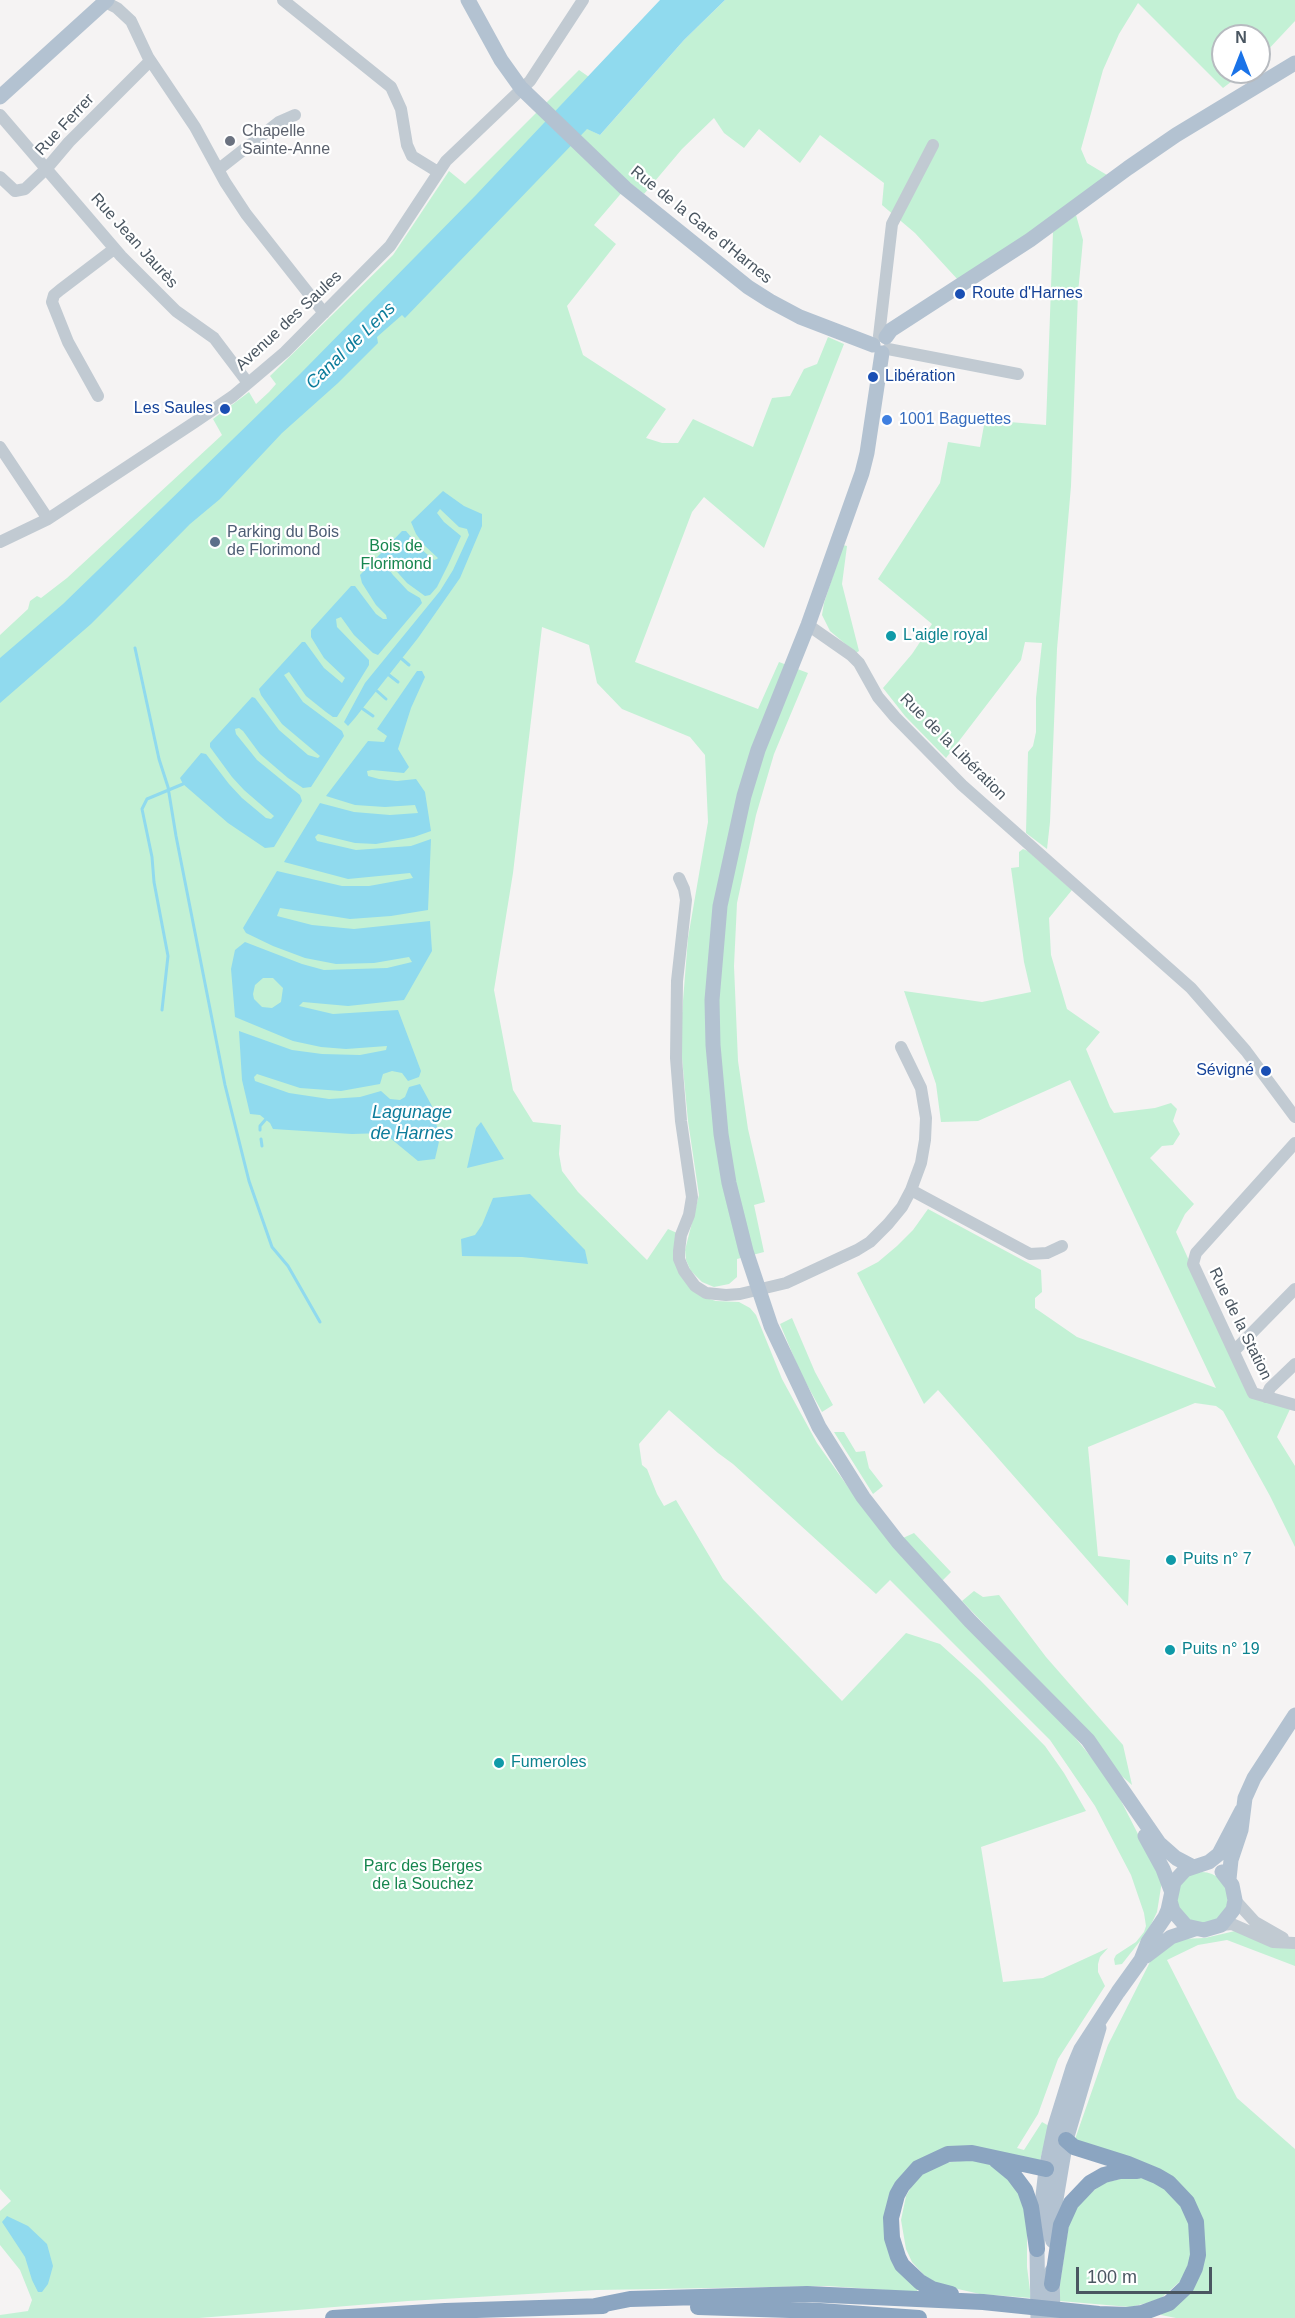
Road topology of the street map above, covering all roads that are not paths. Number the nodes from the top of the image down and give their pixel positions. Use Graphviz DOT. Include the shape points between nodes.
graph roads {
  1 [pos="284,0"];
  2 [pos="468,0"];
  3 [pos="583,0"];
  4 [pos="106,1"];
  5 [pos="150,61"];
  6 [pos="1293,68"];
  7 [pos="521,88"];
  8 [pos="0,97"];
  9 [pos="0,115"];
  10 [pos="295,115"];
  11 [pos="933,145"];
  12 [pos="47,168"];
  13 [pos="219,169"];
  14 [pos="438,172"];
  15 [pos="0,177"];
  16 [pos="114,249"];
  17 [pos="324,313"];
  18 [pos="881,344"];
  19 [pos="1018,374"];
  20 [pos="248,383"];
  21 [pos="98,396"];
  22 [pos="0,447"];
  23 [pos="48,519"];
  24 [pos="0,542"];
  25 [pos="808,625"];
  26 [pos="679,878"];
  27 [pos="901,1047"];
  28 [pos="1295,1117"];
  29 [pos="1295,1143"];
  30 [pos="911,1190"];
  31 [pos="1062,1246"];
  32 [pos="1295,1289"];
  33 [pos="758,1290"];
  34 [pos="1234,1351"];
  35 [pos="1295,1364"];
  36 [pos="1266,1397"];
  37 [pos="1295,1405"];
  38 [pos="1295,1715"];
  39 [pos="1242,1810"];
  40 [pos="1137,1814"];
  41 [pos="1198,1866"];
  42 [pos="1229,1879"];
  43 [pos="1170,1896"];
  44 [pos="1235,1900"];
  45 [pos="1221,1925"];
  46 [pos="1195,1929"];
  47 [pos="1294,1943"];
  48 [pos="1141,1960"];
  49 [pos="1102,2017"];
  50 [pos="1059,2109"];
  51 [pos="1064,2148"];
  52 [pos="993,2157"];
  53 [pos="1046,2169"];
  54 [pos="1140,2171"];
  55 [pos="1037,2249"];
  56 [pos="1052,2284"];
  57 [pos="983,2302"];
  58 [pos="595,2306"];
  59 [pos="1106,2316"];
  60 [pos="333,2318"];
  61 [pos="919,2318"];
  62 [pos="1038,2318"];
  63 [pos="1053,2318"];
  1 -- 14 [label="street" via="391,87 401,109 412,156"];
  2 -- 7 [label="main road, Rue de la Gare d'Harnes"];
  3 -- 7 [label="street, Avenue des Saules" via="532,79"];
  4 -- 5 [label="street" via="131,21"];
  4 -- 8 [label="main road"];
  5 -- 12 [label="street, Rue Ferrer"];
  5 -- 13 [label="street"];
  6 -- 18 [label="main road" via="1176,135 1030,240 891,330"];
  7 -- 14 [label="street, Avenue des Saules"];
  7 -- 18 [label="main road, Rue de la Gare d'Harnes" via="625,188 755,292 800,317"];
  9 -- 12 [label="street, Rue Jean Jaurès"];
  10 -- 13 [label="street" via="279,122"];
  11 -- 18 [label="street" via="892,224"];
  12 -- 15 [label="street, Rue Ferrer" via="19,191"];
  12 -- 16 [label="street, Rue Jean Jaurès"];
  13 -- 17 [label="street" via="246,214"];
  14 -- 17 [label="street, Avenue des Saules" via="390,246"];
  16 -- 20 [label="street, Rue Jean Jaurès" via="176,311 213,338"];
  16 -- 21 [label="street" via="54,295 52,302 68,342"];
  17 -- 20 [label="street, Avenue des Saules"];
  18 -- 19 [label="street, Rue de la Gare d'Harnes"];
  18 -- 25 [label="main road" via="862,473"];
  20 -- 23 [label="street, Avenue des Saules"];
  22 -- 23 [label="street"];
  23 -- 24 [label="street, Avenue des Saules"];
  25 -- 28 [label="street, Rue de la Libération" via="859,663 878,697 962,785 1191,988 1224,1024"];
  25 -- 33 [label="main road" via="758,750 744,796 720,906 715,953 713,1046 721,1134 729,1182"];
  26 -- 33 [label="street" via="686,900 677,981 676,1058 692,1197 679,1259 695,1286 706,1293"];
  27 -- 30 [label="street" via="921,1088 926,1118 921,1163"];
  29 -- 34 [label="street, Rue de la Station" via="1194,1258 1193,1264"];
  30 -- 31 [label="street" via="1030,1254 1047,1254"];
  30 -- 33 [label="street" via="902,1207 870,1242 786,1283"];
  32 -- 34 [label="street"];
  33 -- 40 [label="main road" via="806,1402 863,1497 906,1551 1088,1740"];
  34 -- 36 [label="street, Rue de la Station" via="1253,1393"];
  35 -- 36 [label="street"];
  36 -- 37 [label="street"];
  38 -- 39 [label="main road" via="1254,1778"];
  39 -- 41 [label="main road" via="1219,1854"];
  39 -- 42 [label="main road"];
  40 -- 41 [label="main road" via="1176,1858"];
  40 -- 43 [label="main road" via="1163,1869"];
  41 -- 42 [label="main road" via="1221,1871"];
  41 -- 43 [label="main road" via="1179,1876"];
  42 -- 44 [label="main road"];
  43 -- 46 [label="main road" via="1178,1919"];
  43 -- 48 [label="main road" via="1168,1910"];
  44 -- 45 [label="main road" via="1233,1910"];
  44 -- 47 [label="street" via="1255,1922"];
  45 -- 46 [label="main road"];
  45 -- 47 [label="street" via="1232,1924 1273,1942"];
  46 -- 48 [label="main road" via="1163,1942"];
  48 -- 49 [label="main road"];
  49 -- 50 [label="main road" via="1081,2049"];
  49 -- 51 [label="main road"];
  50 -- 51 [label="main road"];
  50 -- 53 [label="main road"];
  51 -- 53 [label="main road" via="1052,2167"];
  51 -- 54 [label="highway" via="1074,2146"];
  51 -- 56 [label="main road" via="1054,2211"];
  52 -- 53 [label="highway"];
  52 -- 55 [label="highway" via="1025,2190"];
  52 -- 57 [label="highway" via="960,2152 927,2162 902,2186 891,2218 894,2247 910,2273 932,2289"];
  53 -- 55 [label="main road"];
  54 -- 56 [label="highway" via="1104,2175 1071,2203 1061,2225"];
  54 -- 59 [label="highway" via="1169,2183 1187,2202 1198,2235 1195,2268 1179,2295 1158,2308"];
  55 -- 62 [label="main road"];
  56 -- 63 [label="main road"];
  57 -- 58 [label="highway" via="807,2294 630,2299"];
  57 -- 59 [label="highway"];
  58 -- 60 [label="highway"];
  58 -- 61 [label="highway" via="777,2309"];
}
